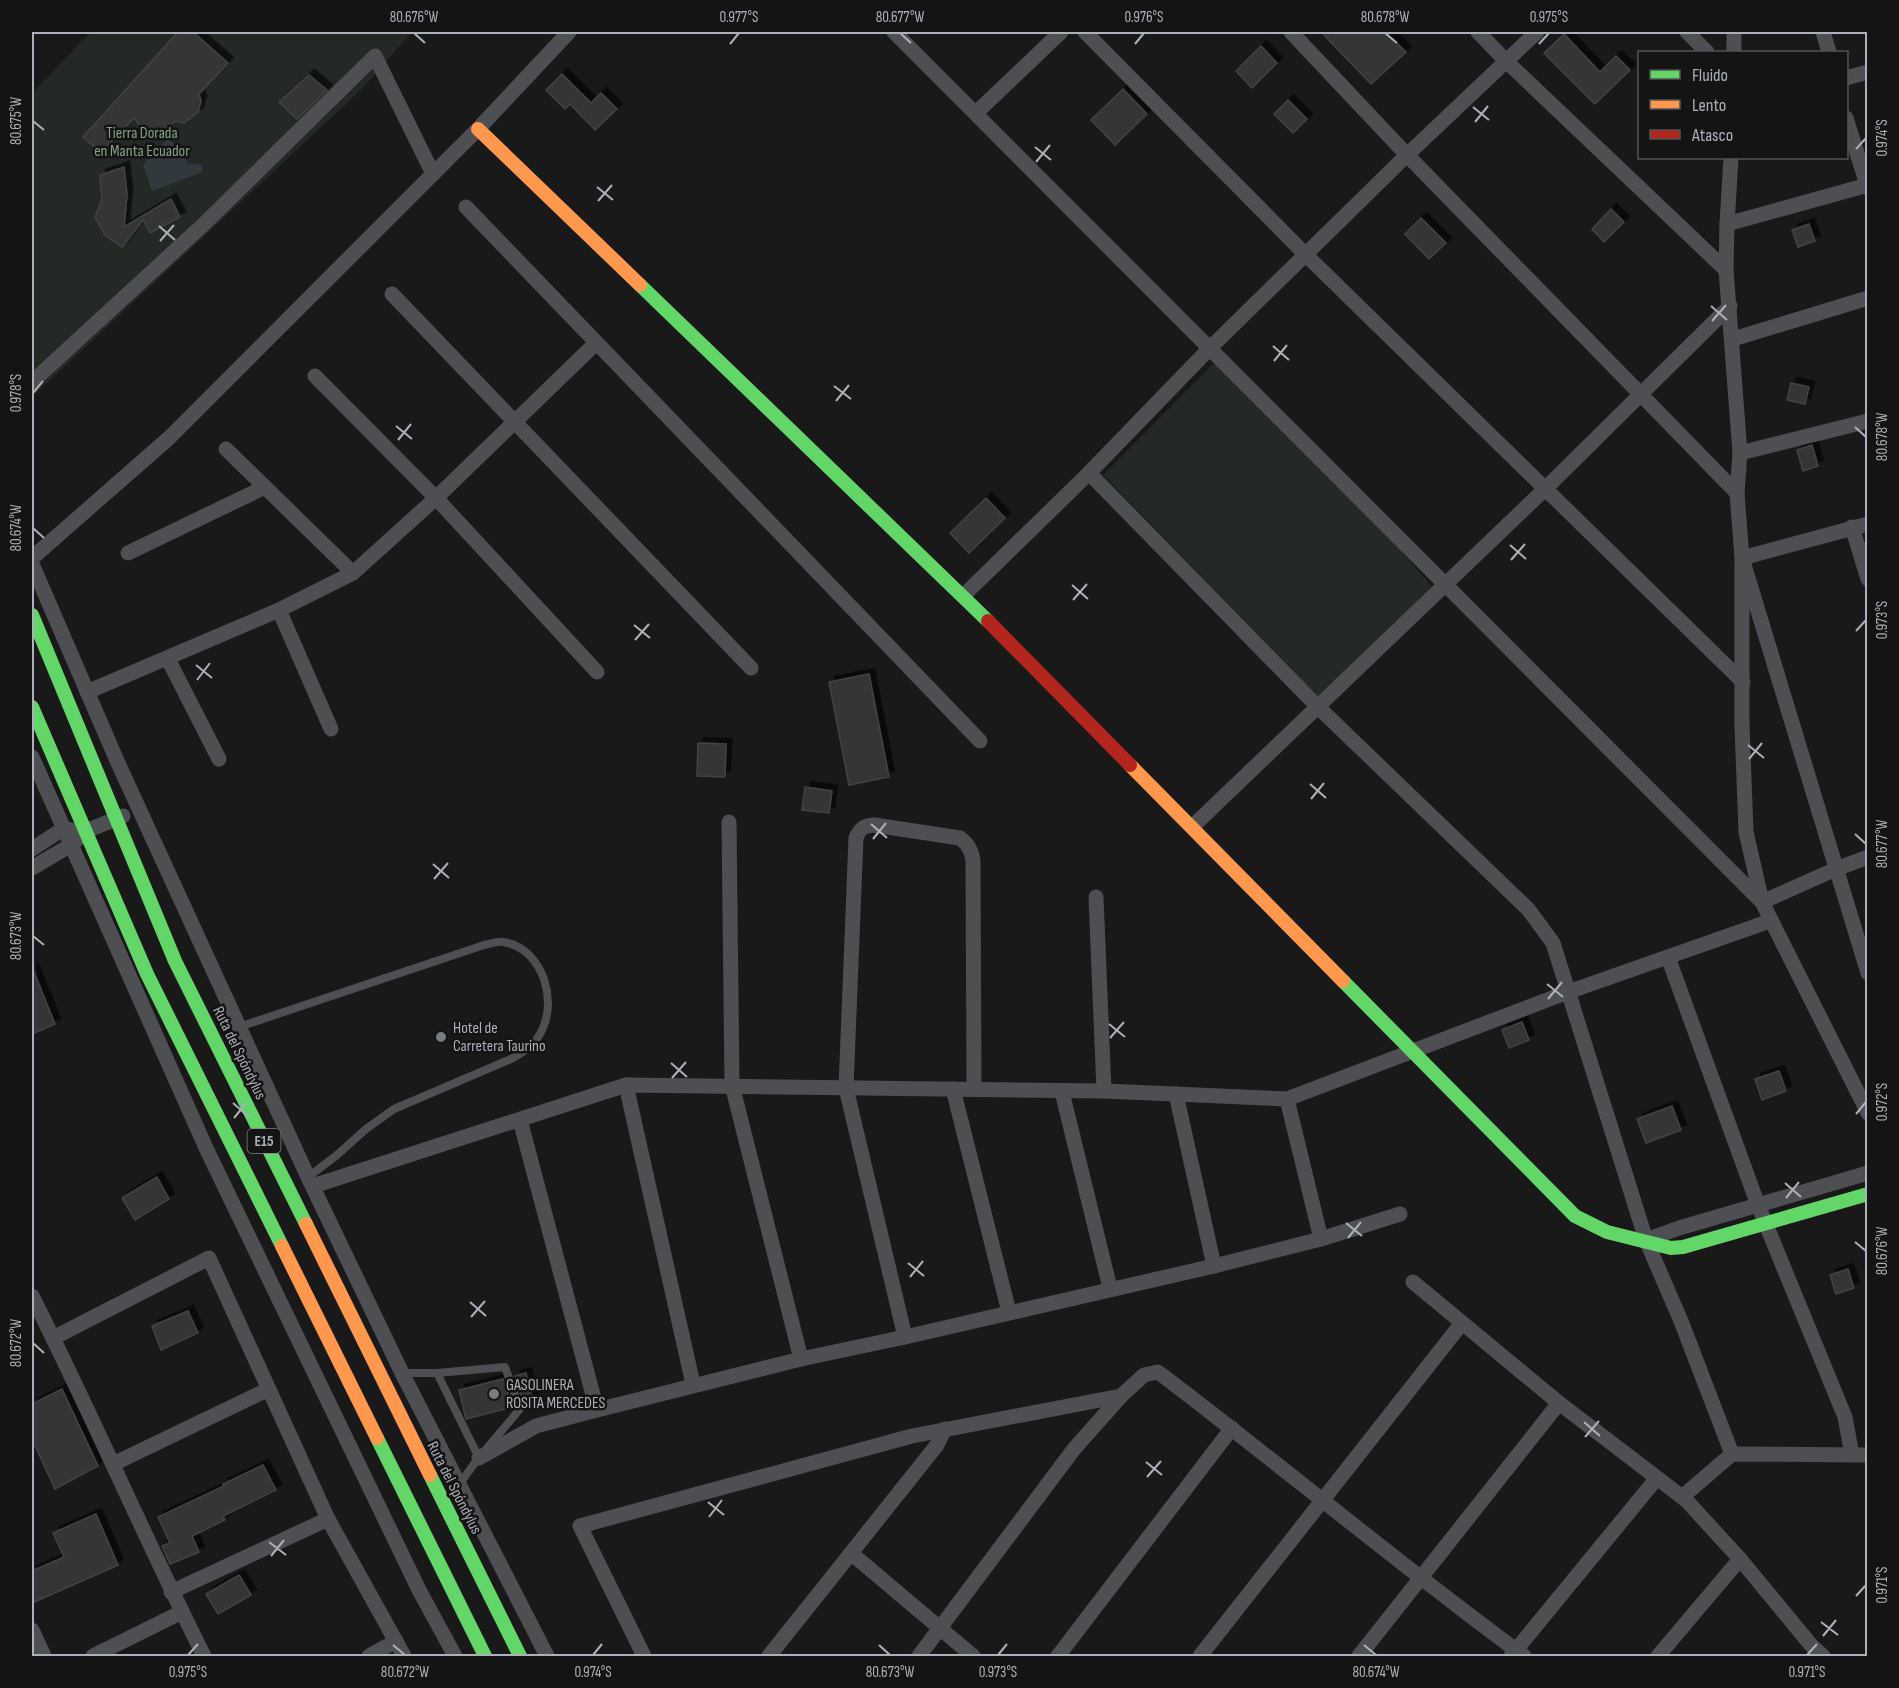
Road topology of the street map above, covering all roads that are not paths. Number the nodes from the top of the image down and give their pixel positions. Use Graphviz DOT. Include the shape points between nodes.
graph roads {
  1 [pos="569,32"];
  2 [pos="894,32"];
  3 [pos="1061,32"];
  4 [pos="1085,32"];
  5 [pos="1291,32"];
  6 [pos="1478,32"];
  7 [pos="1538,32"];
  8 [pos="1687,32"];
  9 [pos="1734,32"];
  10 [pos="1823,32"];
  11 [pos="1706,51"];
  12 [pos="1734,51"];
  13 [pos="1828,51"];
  14 [pos="1506,61"];
  15 [pos="1868,72"];
  16 [pos="1848,77"];
  17 [pos="976,113"];
  18 [pos="1848,124"];
  19 [pos="478,129"];
  20 [pos="1407,155"];
  21 [pos="1731,159"];
  22 [pos="433,174"];
  23 [pos="1867,186"];
  24 [pos="466,207"];
  25 [pos="1727,224"];
  26 [pos="1306,255"];
  27 [pos="1726,270"];
  28 [pos="392,294"];
  29 [pos="1868,298"];
  30 [pos="1730,306"];
  31 [pos="1733,339"];
  32 [pos="596,343"];
  33 [pos="1210,348"];
  34 [pos="315,376"];
  35 [pos="32,382"];
  36 [pos="1640,394"];
  37 [pos="513,421"];
  38 [pos="1868,421"];
  39 [pos="226,448"];
  40 [pos="1740,453"];
  41 [pos="1089,473"];
  42 [pos="265,487"];
  43 [pos="1545,489"];
  44 [pos="1737,493"];
  45 [pos="436,498"];
  46 [pos="1868,524"];
  47 [pos="1852,527"];
  48 [pos="128,553"];
  49 [pos="32,558"];
  50 [pos="1742,558"];
  51 [pos="32,564"];
  52 [pos="352,573"];
  53 [pos="1868,579"];
  54 [pos="1444,586"];
  55 [pos="963,596"];
  56 [pos="279,610"];
  57 [pos="32,615"];
  58 [pos="168,659"];
  59 [pos="751,668"];
  60 [pos="597,672"];
  61 [pos="1743,682"];
  62 [pos="87,692"];
  63 [pos="32,707"];
  64 [pos="1318,707"];
  65 [pos="331,729"];
  66 [pos="980,741"];
  67 [pos="32,757"];
  68 [pos="219,759"];
  69 [pos="139,809"];
  70 [pos="116,819"];
  71 [pos="729,822"];
  72 [pos="1192,827"];
  73 [pos="63,829"];
  74 [pos="86,831"];
  75 [pos="71,845"];
  76 [pos="32,849"];
  77 [pos="1868,858"];
  78 [pos="32,868"];
  79 [pos="1836,869"];
  80 [pos="1096,897"];
  81 [pos="1762,902"];
  82 [pos="1770,921"];
  83 [pos="1668,957"];
  84 [pos="1868,974"];
  85 [pos="1568,992"];
  86 [pos="239,1027"];
  87 [pos="1414,1052"];
  88 [pos="626,1085"];
  89 [pos="732,1085"];
  90 [pos="846,1088"];
  91 [pos="974,1088"];
  92 [pos="953,1089"];
  93 [pos="1104,1091"];
  94 [pos="1062,1092"];
  95 [pos="1176,1094"];
  96 [pos="1287,1099"];
  97 [pos="1868,1113"];
  98 [pos="520,1120"];
  99 [pos="1868,1173"];
  100 [pos="310,1182"];
  101 [pos="1868,1194"];
  102 [pos="1758,1205"];
  103 [pos="1400,1214"];
  104 [pos="1766,1224"];
  105 [pos="1321,1239"];
  106 [pos="1646,1240"];
  107 [pos="1214,1266"];
  108 [pos="1413,1282"];
  109 [pos="1110,1288"];
  110 [pos="32,1296"];
  111 [pos="1010,1312"];
  112 [pos="1462,1323"];
  113 [pos="904,1337"];
  114 [pos="53,1338"];
  115 [pos="801,1359"];
  116 [pos="402,1373"];
  117 [pos="437,1373"];
  118 [pos="382,1382"];
  119 [pos="693,1384"];
  120 [pos="269,1389"];
  121 [pos="354,1394"];
  122 [pos="1121,1396"];
  123 [pos="1559,1403"];
  124 [pos="597,1410"];
  125 [pos="1232,1428"];
  126 [pos="945,1429"];
  127 [pos="1732,1454"];
  128 [pos="1860,1455"];
  129 [pos="478,1458"];
  130 [pos="113,1464"];
  131 [pos="1657,1478"];
  132 [pos="459,1485"];
  133 [pos="1682,1497"];
  134 [pos="1324,1501"];
  135 [pos="328,1518"];
  136 [pos="852,1554"];
  137 [pos="1740,1559"];
  138 [pos="1420,1578"];
  139 [pos="171,1592"];
  140 [pos="182,1612"];
  141 [pos="940,1628"];
  142 [pos="32,1630"];
  143 [pos="396,1641"];
  144 [pos="1806,1651"];
  145 [pos="1517,1654"];
  146 [pos="44,1656"];
  147 [pos="93,1656"];
  148 [pos="204,1656"];
  149 [pos="369,1656"];
  150 [pos="404,1656"];
  151 [pos="455,1656"];
  152 [pos="485,1656"];
  153 [pos="519,1656"];
  154 [pos="547,1656"];
  155 [pos="644,1656"];
  156 [pos="769,1656"];
  157 [pos="919,1656"];
  158 [pos="973,1656"];
  159 [pos="1058,1656"];
  160 [pos="1200,1656"];
  161 [pos="1359,1656"];
  162 [pos="1658,1656"];
  163 [pos="1823,1656"];
  1 -- 19 [label="street"];
  2 -- 17 [label="street"];
  3 -- 17 [label="street"];
  4 -- 26 [label="street"];
  5 -- 20 [label="street"];
  6 -- 14 [label="street"];
  7 -- 14 [label="street"];
  8 -- 11 [label="street"];
  9 -- 12 [label="street"];
  10 -- 13 [label="street"];
  14 -- 20 [label="street"];
  14 -- 27 [label="street"];
  15 -- 16 [label="street"];
  17 -- 33 [label="street"];
  18 -- 23 [label="street"];
  19 -- 22 [label="street"];
  19 -- 55 [label="main road"];
  20 -- 26 [label="street"];
  20 -- 36 [label="street"];
  21 -- 25 [label="street"];
  22 -- 35 [label="street" via="375,56 204,224"];
  22 -- 49 [label="street" via="170,438"];
  23 -- 25 [label="street"];
  24 -- 32 [label="street"];
  25 -- 27 [label="street"];
  26 -- 33 [label="street"];
  26 -- 43 [label="street"];
  27 -- 30 [label="street"];
  28 -- 37 [label="street"];
  29 -- 31 [label="street"];
  30 -- 31 [label="street"];
  30 -- 36 [label="street"];
  31 -- 40 [label="street"];
  32 -- 37 [label="street"];
  32 -- 66 [label="street"];
  33 -- 41 [label="street"];
  33 -- 54 [label="street"];
  34 -- 45 [label="street"];
  36 -- 43 [label="street"];
  36 -- 44 [label="street"];
  37 -- 45 [label="street"];
  37 -- 59 [label="street"];
  38 -- 40 [label="street"];
  39 -- 42 [label="street"];
  40 -- 44 [label="street"];
  41 -- 55 [label="street"];
  41 -- 64 [label="street"];
  42 -- 48 [label="street"];
  42 -- 52 [label="street"];
  43 -- 54 [label="street"];
  43 -- 61 [label="street"];
  44 -- 50 [label="street"];
  45 -- 52 [label="street"];
  45 -- 60 [label="street"];
  46 -- 47 [label="street"];
  47 -- 50 [label="street"];
  47 -- 53 [label="street"];
  50 -- 61 [label="street"];
  50 -- 79 [label="street"];
  51 -- 62 [label="street"];
  52 -- 56 [label="street"];
  54 -- 64 [label="street"];
  54 -- 81 [label="street"];
  55 -- 72 [label="main road"];
  56 -- 58 [label="street"];
  56 -- 65 [label="street"];
  57 -- 70 [label="main road, Ruta del Spóndylus / E15"];
  58 -- 62 [label="street"];
  58 -- 68 [label="street"];
  61 -- 81 [label="street" via="1746,832"];
  62 -- 69 [label="street"];
  63 -- 74 [label="main road, E15"];
  64 -- 72 [label="street"];
  64 -- 85 [label="street" via="1528,909 1553,943"];
  67 -- 73 [label="street"];
  69 -- 70 [label="street"];
  69 -- 86 [label="street"];
  70 -- 74 [label="street"];
  70 -- 118 [label="main road, Ruta del Spóndylus / E15" via="175,961"];
  71 -- 89 [label="street"];
  72 -- 87 [label="main road"];
  73 -- 74 [label="street"];
  73 -- 75 [label="street"];
  73 -- 76 [label="street"];
  74 -- 75 [label="street"];
  74 -- 121 [label="main road, E15" via="147,974"];
  75 -- 78 [label="street"];
  75 -- 151 [label="street" via="206,1148 414,1580"];
  77 -- 79 [label="street"];
  79 -- 81 [label="street"];
  79 -- 84 [label="street"];
  80 -- 93 [label="street"];
  81 -- 82 [label="street"];
  82 -- 83 [label="street"];
  82 -- 97 [label="street"];
  83 -- 85 [label="street"];
  83 -- 102 [label="street"];
  85 -- 87 [label="street"];
  85 -- 106 [label="street"];
  86 -- 100 [label="street"];
  86 -- 100 [label="lane" via="484,945 502,942 522,949 537,964 545,982 547,1016 538,1038 528,1049 394,1109 366,1129"];
  87 -- 96 [label="street"];
  87 -- 106 [label="main road" via="1575,1216 1607,1232"];
  88 -- 89 [label="street"];
  88 -- 98 [label="street"];
  88 -- 119 [label="street"];
  89 -- 90 [label="street"];
  89 -- 115 [label="street"];
  90 -- 91 [label="street" via="856,838 859,830 874,825 960,838 971,852"];
  90 -- 92 [label="street"];
  90 -- 113 [label="street"];
  91 -- 92 [label="street"];
  91 -- 94 [label="street"];
  92 -- 111 [label="street"];
  93 -- 94 [label="street"];
  93 -- 95 [label="street"];
  94 -- 109 [label="street"];
  95 -- 96 [label="street"];
  95 -- 107 [label="street"];
  96 -- 105 [label="street"];
  98 -- 100 [label="street"];
  98 -- 124 [label="street"];
  99 -- 102 [label="street"];
  100 -- 116 [label="street"];
  101 -- 104 [label="main road"];
  102 -- 104 [label="street"];
  102 -- 106 [label="street"];
  103 -- 105 [label="street"];
  104 -- 106 [label="main road" via="1683,1247 1671,1248"];
  104 -- 128 [label="street"];
  105 -- 107 [label="street"];
  106 -- 127 [label="street"];
  107 -- 109 [label="street"];
  108 -- 112 [label="street"];
  109 -- 111 [label="street"];
  110 -- 114 [label="street"];
  111 -- 113 [label="street"];
  112 -- 123 [label="street"];
  112 -- 134 [label="street"];
  113 -- 115 [label="street"];
  114 -- 120 [label="street" via="209,1258"];
  114 -- 130 [label="street"];
  115 -- 119 [label="street"];
  116 -- 117 [label="lane"];
  116 -- 118 [label="street"];
  116 -- 132 [label="street"];
  117 -- 129 [label="lane"];
  117 -- 129 [label="lane" via="505,1367 520,1409"];
  118 -- 121 [label="street"];
  118 -- 153 [label="main road, Ruta del Spóndylus / E15"];
  119 -- 124 [label="street"];
  120 -- 130 [label="street"];
  120 -- 135 [label="street"];
  121 -- 152 [label="main road, E15"];
  122 -- 125 [label="street" via="1144,1375 1158,1372"];
  122 -- 126 [label="street"];
  122 -- 141 [label="street" via="1074,1449"];
  123 -- 131 [label="street"];
  123 -- 138 [label="street"];
  124 -- 129 [label="street" via="536,1426"];
  125 -- 134 [label="street"];
  125 -- 159 [label="street"];
  126 -- 136 [label="street" via="938,1445"];
  126 -- 155 [label="street" via="580,1526"];
  127 -- 128 [label="street"];
  127 -- 133 [label="street"];
  129 -- 132 [label="lane"];
  130 -- 139 [label="street"];
  131 -- 133 [label="street"];
  131 -- 145 [label="street"];
  132 -- 154 [label="street"];
  133 -- 137 [label="street"];
  134 -- 138 [label="street"];
  134 -- 160 [label="street"];
  135 -- 139 [label="street"];
  135 -- 143 [label="street"];
  136 -- 141 [label="street"];
  136 -- 156 [label="street"];
  137 -- 144 [label="street"];
  137 -- 162 [label="street"];
  138 -- 145 [label="street"];
  138 -- 161 [label="street"];
  139 -- 140 [label="street"];
  140 -- 147 [label="street"];
  140 -- 148 [label="street"];
  141 -- 157 [label="street"];
  141 -- 158 [label="street"];
  142 -- 146 [label="street"];
  143 -- 149 [label="street"];
  143 -- 150 [label="street"];
  144 -- 163 [label="street"];
}
